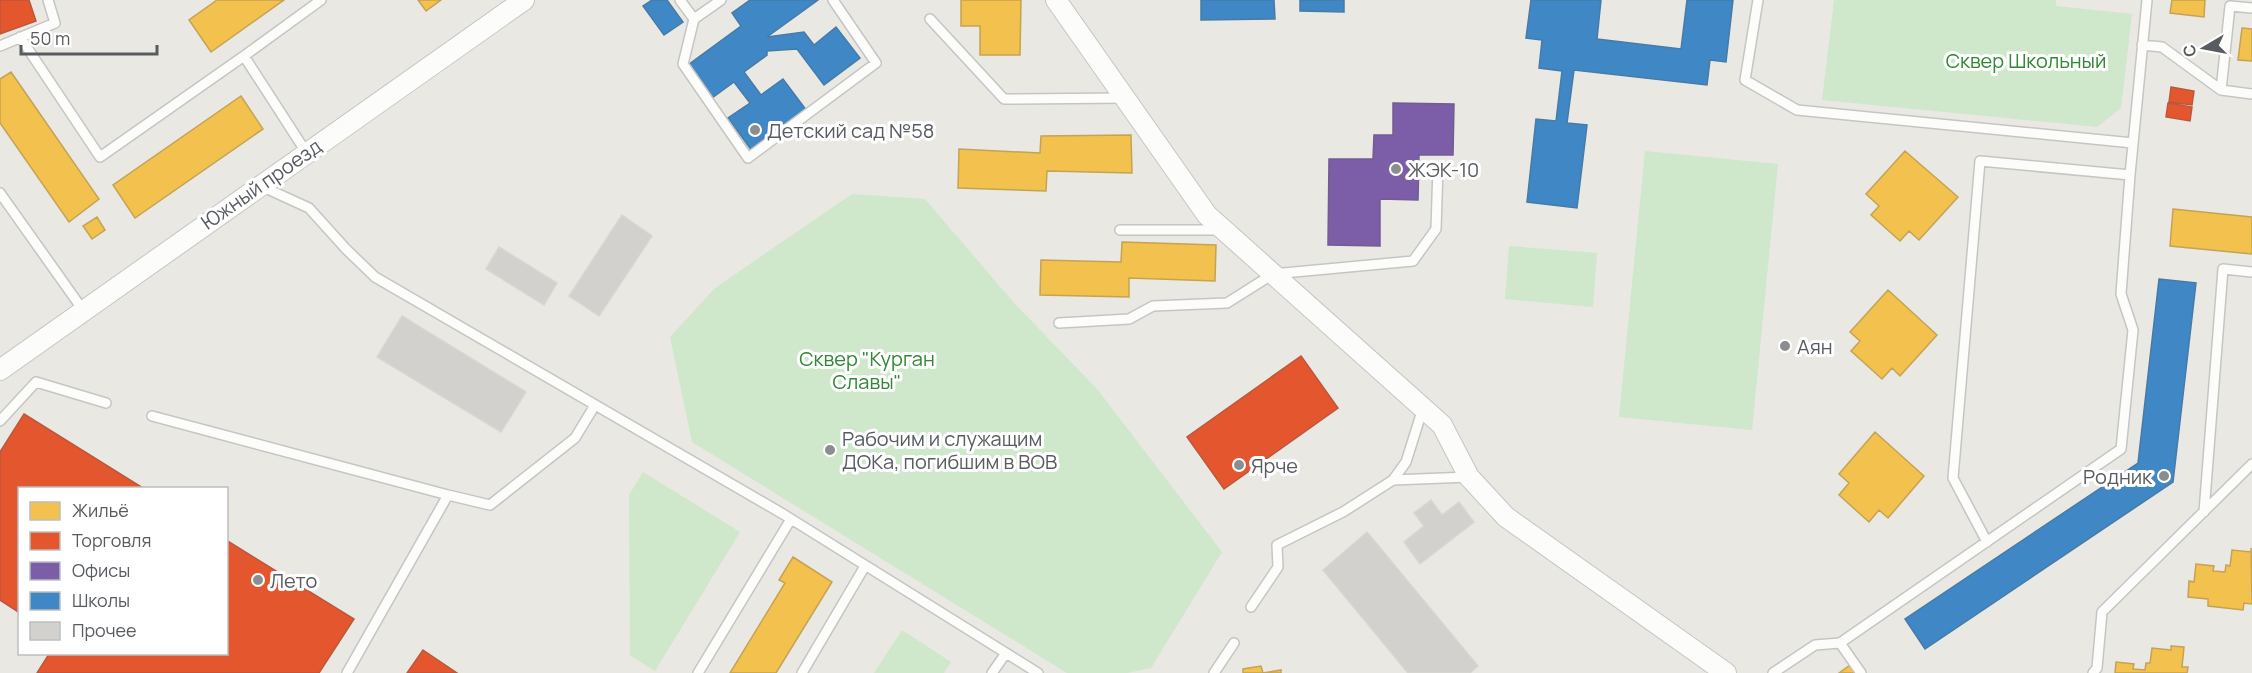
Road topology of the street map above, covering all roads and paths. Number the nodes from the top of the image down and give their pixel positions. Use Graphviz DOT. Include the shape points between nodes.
graph roads {
  1 [pos="48,0"];
  2 [pos="321,0"];
  3 [pos="524,0"];
  4 [pos="680,0"];
  5 [pos="721,0"];
  6 [pos="833,0"];
  7 [pos="1056,0"];
  8 [pos="1758,0"];
  9 [pos="2147,0"];
  10 [pos="2252,8"];
  11 [pos="694,19"];
  12 [pos="930,19"];
  13 [pos="20,38"];
  14 [pos="2142,45"];
  15 [pos="0,46"];
  16 [pos="244,56"];
  17 [pos="2221,90"];
  18 [pos="2252,94"];
  19 [pos="1125,98"];
  20 [pos="2133,144"];
  21 [pos="306,152"];
  22 [pos="1438,167"];
  23 [pos="2130,175"];
  24 [pos="259,185"];
  25 [pos="0,193"];
  26 [pos="1120,230"];
  27 [pos="1223,230"];
  28 [pos="2252,272"];
  29 [pos="1273,274"];
  30 [pos="83,310"];
  31 [pos="1059,323"];
  32 [pos="0,369"];
  33 [pos="106,404"];
  34 [pos="595,405"];
  35 [pos="1423,408"];
  36 [pos="152,416"];
  37 [pos="0,421"];
  38 [pos="2252,464"];
  39 [pos="1469,477"];
  40 [pos="1393,480"];
  41 [pos="448,495"];
  42 [pos="2204,512"];
  43 [pos="791,519"];
  44 [pos="1987,542"];
  45 [pos="865,566"];
  46 [pos="1251,607"];
  47 [pos="1234,643"];
  48 [pos="1840,643"];
  49 [pos="1006,653"];
  50 [pos="347,673"];
  51 [pos="698,673"];
  52 [pos="802,673"];
  53 [pos="992,673"];
  54 [pos="1038,673"];
  55 [pos="1214,673"];
  56 [pos="1726,673"];
  57 [pos="1773,673"];
  58 [pos="1861,673"];
  59 [pos="2093,673"];
  1 -- 13 [label="lane" via="55,23"];
  2 -- 16 [label="lane"];
  3 -- 21 [label="street, Южный проезд"];
  4 -- 11 [label="lane"];
  5 -- 11 [label="lane"];
  6 -- 11 [label="lane" via="876,63 748,158 683,64"];
  7 -- 19 [label="street"];
  8 -- 20 [label="lane" via="1745,80 1797,110"];
  9 -- 14 [label="lane"];
  10 -- 17 [label="lane" via="2230,6"];
  12 -- 19 [label="lane" via="1004,99"];
  13 -- 15 [label="lane"];
  13 -- 16 [label="lane" via="100,157"];
  14 -- 17 [label="lane" via="2162,47"];
  14 -- 20 [label="lane"];
  16 -- 21 [label="lane"];
  17 -- 18 [label="lane"];
  19 -- 27 [label="street" via="1207,214"];
  20 -- 23 [label="lane"];
  21 -- 24 [label="street, Южный проезд"];
  22 -- 29 [label="lane" via="1436,229 1413,261"];
  23 -- 44 [label="lane" via="2121,294 2133,330 2121,449"];
  23 -- 44 [label="lane" via="1980,161 1953,478"];
  24 -- 30 [label="street, Южный проезд"];
  24 -- 34 [label="lane" via="309,208 375,277"];
  25 -- 30 [label="lane"];
  26 -- 27 [label="lane"];
  27 -- 29 [label="street"];
  28 -- 42 [label="lane" via="2223,269"];
  29 -- 31 [label="lane" via="1227,303 1153,306 1129,319"];
  29 -- 35 [label="street"];
  30 -- 32 [label="street, Южный проезд"];
  33 -- 37 [label="lane" via="36,382"];
  34 -- 41 [label="lane" via="575,438 490,505"];
  34 -- 43 [label="lane"];
  35 -- 39 [label="street" via="1442,425"];
  35 -- 40 [label="lane" via="1406,462"];
  36 -- 41 [label="lane"];
  38 -- 42 [label="lane"];
  39 -- 40 [label="lane"];
  39 -- 56 [label="street" via="1506,517"];
  40 -- 46 [label="lane" via="1343,512 1277,545 1278,567"];
  41 -- 50 [label="lane"];
  42 -- 59 [label="lane" via="2102,612 2097,668"];
  43 -- 45 [label="lane"];
  43 -- 51 [label="lane"];
  44 -- 48 [label="lane"];
  45 -- 49 [label="lane"];
  45 -- 52 [label="lane"];
  47 -- 55 [label="lane"];
  48 -- 57 [label="lane" via="1815,645"];
  48 -- 58 [label="lane"];
  49 -- 53 [label="lane"];
  49 -- 54 [label="lane"];
}
